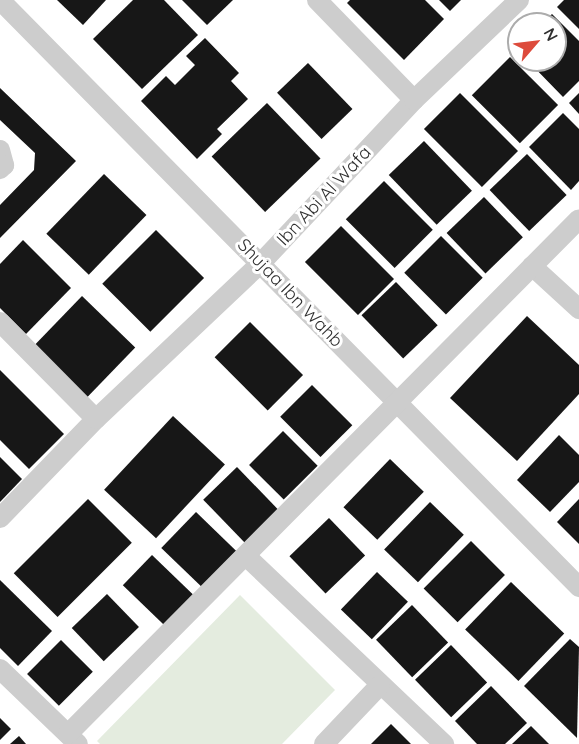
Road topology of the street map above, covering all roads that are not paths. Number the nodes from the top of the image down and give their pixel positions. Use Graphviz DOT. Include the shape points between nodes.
graph roads {
  1 [pos="0,0"];
  2 [pos="316,0"];
  3 [pos="519,0"];
  4 [pos="414,100"];
  5 [pos="0,150"];
  6 [pos="0,169"];
  7 [pos="579,219"];
  8 [pos="261,263"];
  9 [pos="532,266"];
  10 [pos="579,309"];
  11 [pos="0,322"];
  12 [pos="398,404"];
  13 [pos="96,419"];
  14 [pos="0,518"];
  15 [pos="247,557"];
  16 [pos="579,587"];
  17 [pos="0,669"];
  18 [pos="380,686"];
  19 [pos="73,739"];
  20 [pos="324,744"];
  21 [pos="444,744"];
  1 -- 8 [label="street, Shujaa Ibn Wahb"];
  2 -- 4 [label="street"];
  3 -- 4 [label="street, Ibn Abi Al Wafa"];
  4 -- 8 [label="street, Ibn Abi Al Wafa"];
  5 -- 6 [label="street" via="4,165"];
  7 -- 9 [label="street"];
  8 -- 12 [label="street, Shujaa Ibn Wahb"];
  8 -- 13 [label="street, Ibn Abi Al Wafa"];
  9 -- 10 [label="street"];
  9 -- 12 [label="street"];
  11 -- 13 [label="street"];
  12 -- 15 [label="street"];
  12 -- 16 [label="street, Shujaa Ibn Wahb"];
  13 -- 14 [label="street, Ibn Abi Al Wafa"];
  15 -- 18 [label="street"];
  15 -- 19 [label="street"];
  17 -- 19 [label="street"];
  18 -- 20 [label="street"];
  18 -- 21 [label="street"];
}
